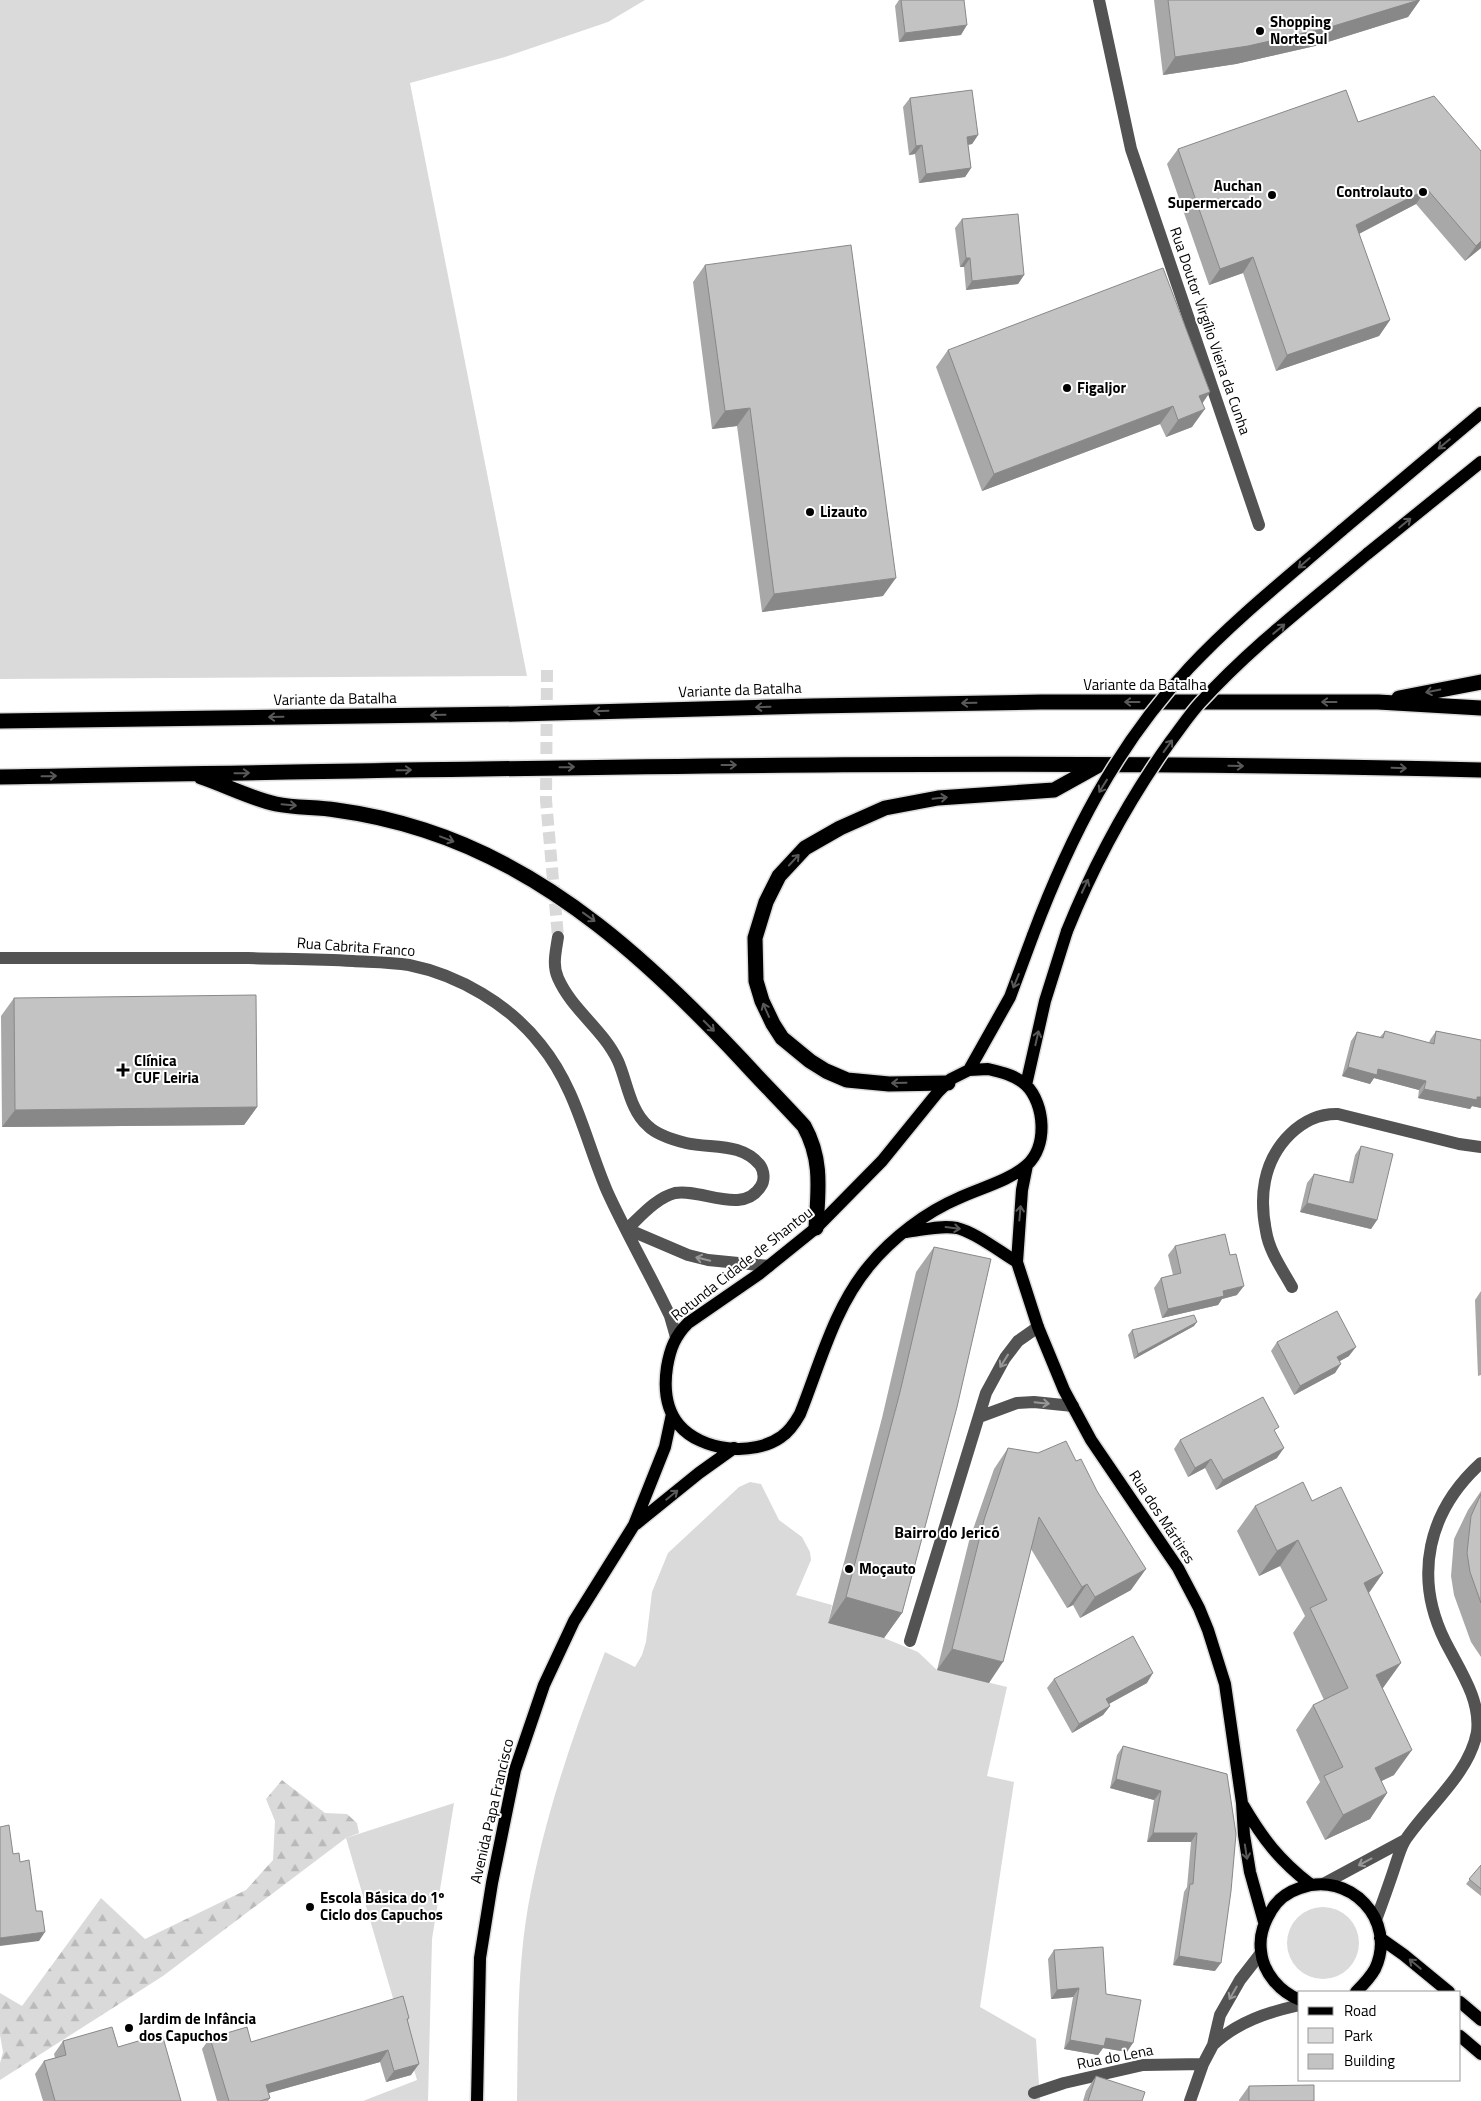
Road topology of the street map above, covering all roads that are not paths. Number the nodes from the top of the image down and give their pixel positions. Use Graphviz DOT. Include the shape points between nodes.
graph roads {
  1 [pos="1099,0"];
  2 [pos="1481,413"];
  3 [pos="1481,462"];
  4 [pos="1259,525"];
  5 [pos="1481,682"];
  6 [pos="1378,702"];
  7 [pos="1481,708"];
  8 [pos="0,721"];
  9 [pos="1100,764"];
  10 [pos="1481,770"];
  11 [pos="193,774"];
  12 [pos="0,777"];
  13 [pos="558,937"];
  14 [pos="0,958"];
  15 [pos="969,1070"];
  16 [pos="948,1083"];
  17 [pos="1026,1085"];
  18 [pos="1481,1147"];
  19 [pos="1027,1165"];
  20 [pos="816,1228"];
  21 [pos="627,1229"];
  22 [pos="905,1232"];
  23 [pos="1016,1262"];
  24 [pos="769,1266"];
  25 [pos="1292,1287"];
  26 [pos="1038,1327"];
  27 [pos="676,1336"];
  28 [pos="1073,1406"];
  29 [pos="672,1414"];
  30 [pos="979,1417"];
  31 [pos="734,1448"];
  32 [pos="1481,1463"];
  33 [pos="634,1525"];
  34 [pos="910,1642"];
  35 [pos="1242,1803"];
  36 [pos="1405,1840"];
  37 [pos="1325,1883"];
  38 [pos="1310,1884"];
  39 [pos="1376,1920"];
  40 [pos="1264,1922"];
  41 [pos="1380,1938"];
  42 [pos="1261,1953"];
  43 [pos="1357,1991"];
  44 [pos="1448,1991"];
  45 [pos="1298,1999"];
  46 [pos="1461,2003"];
  47 [pos="1298,2005"];
  48 [pos="1481,2020"];
  49 [pos="1461,2037"];
  50 [pos="1213,2045"];
  51 [pos="1481,2054"];
  52 [pos="1203,2064"];
  53 [pos="1034,2093"];
  54 [pos="477,2101"];
  55 [pos="1190,2101"];
  1 -- 4 [label="street, Rua Doutor Virgílio Vieira da Cunha" via="1131,150"];
  2 -- 15 [label="main road, one-way, bridge" via="1236,621 1187,670 1149,715 1077,830 1010,997"];
  17 -- 3 [label="main road, one-way, bridge" via="1045,1001 1067,931 1092,873 1126,808 1198,704 1250,654"];
  5 -- 6 [label="highway, one-way"];
  6 -- 7 [label="highway, Variante da Batalha"];
  6 -- 8 [label="highway, Variante da Batalha, one-way" via="1011,703"];
  9 -- 10 [label="highway, one-way"];
  11 -- 9 [label="highway, one-way" via="718,765"];
  16 -- 9 [label="highway, one-way" via="889,1084 847,1080 810,1061 782,1038 762,1001 756,981 755,938 766,902 779,876 805,848 885,808 938,798 1054,790"];
  12 -- 11 [label="highway, one-way"];
  11 -- 20 [label="highway, one-way" via="276,804 372,816 426,830 502,864 608,931 690,1007 804,1126 818,1160"];
  13 -- 21 [label="street" via="554,960 556,977 605,1038 618,1060 636,1110 647,1126 687,1143 740,1150 763,1169 761,1187 752,1196 728,1200 696,1193 674,1194 662,1198"];
  14 -- 21 [label="street, Rua Cabrita Franco" via="302,958 409,965 467,985 522,1024 559,1071"];
  15 -- 16 [label="main road, Rotunda Cidade de Shantou"];
  15 -- 17 [label="main road" via="1002,1072"];
  16 -- 20 [label="main road, Rotunda Cidade de Shantou" via="882,1161"];
  17 -- 19 [label="main road" via="1038,1107 1041,1126 1036,1153"];
  18 -- 25 [label="street" via="1338,1114 1318,1116 1301,1125 1282,1142 1265,1182 1266,1230 1270,1245"];
  19 -- 22 [label="main road, Rotunda Cidade de Shantou" via="956,1199"];
  23 -- 19 [label="main road, Rua dos Mártires, one-way"];
  20 -- 24 [label="main road, Rotunda Cidade de Shantou"];
  24 -- 21 [label="street, one-way" via="688,1255"];
  21 -- 27 [label="street, Rua Cabrita Franco" via="670,1316"];
  22 -- 23 [label="main road, one-way" via="959,1228"];
  22 -- 31 [label="main road, Rotunda Cidade de Shantou" via="880,1254 842,1308 795,1425 781,1438 762,1446"];
  23 -- 26 [label="main road, Rua dos Mártires"];
  24 -- 27 [label="main road, Rotunda Cidade de Shantou" via="688,1323"];
  26 -- 28 [label="main road, Rua dos Mártires"];
  26 -- 30 [label="street, one-way" via="1018,1341 1005,1358 986,1393"];
  27 -- 29 [label="main road, Rotunda Cidade de Shantou" via="669,1355 665,1395"];
  30 -- 28 [label="street, one-way" via="1017,1403"];
  28 -- 35 [label="main road, Rua dos Mártires" via="1092,1440 1178,1568 1199,1608 1225,1684"];
  29 -- 31 [label="main road, Rotunda Cidade de Shantou" via="678,1424 698,1439"];
  29 -- 33 [label="main road, Avenida Papa Francisco" via="665,1447"];
  30 -- 34 [label="street"];
  33 -- 31 [label="main road, Avenida Papa Francisco, one-way"];
  32 -- 36 [label="street" via="1447,1502 1430,1542 1428,1561 1433,1610 1474,1699 1477,1730 1473,1747 1464,1763"];
  33 -- 54 [label="main road, Avenida Papa Francisco" via="574,1621 544,1685 516,1770 498,1847 480,1958"];
  35 -- 38 [label="main road, Rua dos Mártires" via="1275,1853"];
  35 -- 40 [label="main road, Rua dos Mártires, one-way" via="1250,1872"];
  36 -- 37 [label="street, one-way"];
  36 -- 39 [label="street"];
  37 -- 38 [label="main road"];
  37 -- 39 [label="main road" via="1361,1898"];
  38 -- 40 [label="main road" via="1291,1891 1275,1904"];
  39 -- 41 [label="main road"];
  40 -- 42 [label="main road"];
  41 -- 43 [label="main road" via="1375,1968"];
  44 -- 41 [label="main road, one-way"];
  42 -- 45 [label="main road" via="1266,1970 1277,1985"];
  42 -- 50 [label="street, one-way" via="1240,1980 1220,2015"];
  46 -- 48 [label="main road"];
  47 -- 50 [label="street" via="1252,2020 1226,2033"];
  49 -- 51 [label="main road"];
  50 -- 52 [label="street"];
  52 -- 53 [label="street, Rua do Lena" via="1143,2065"];
  52 -- 55 [label="street"];
}
